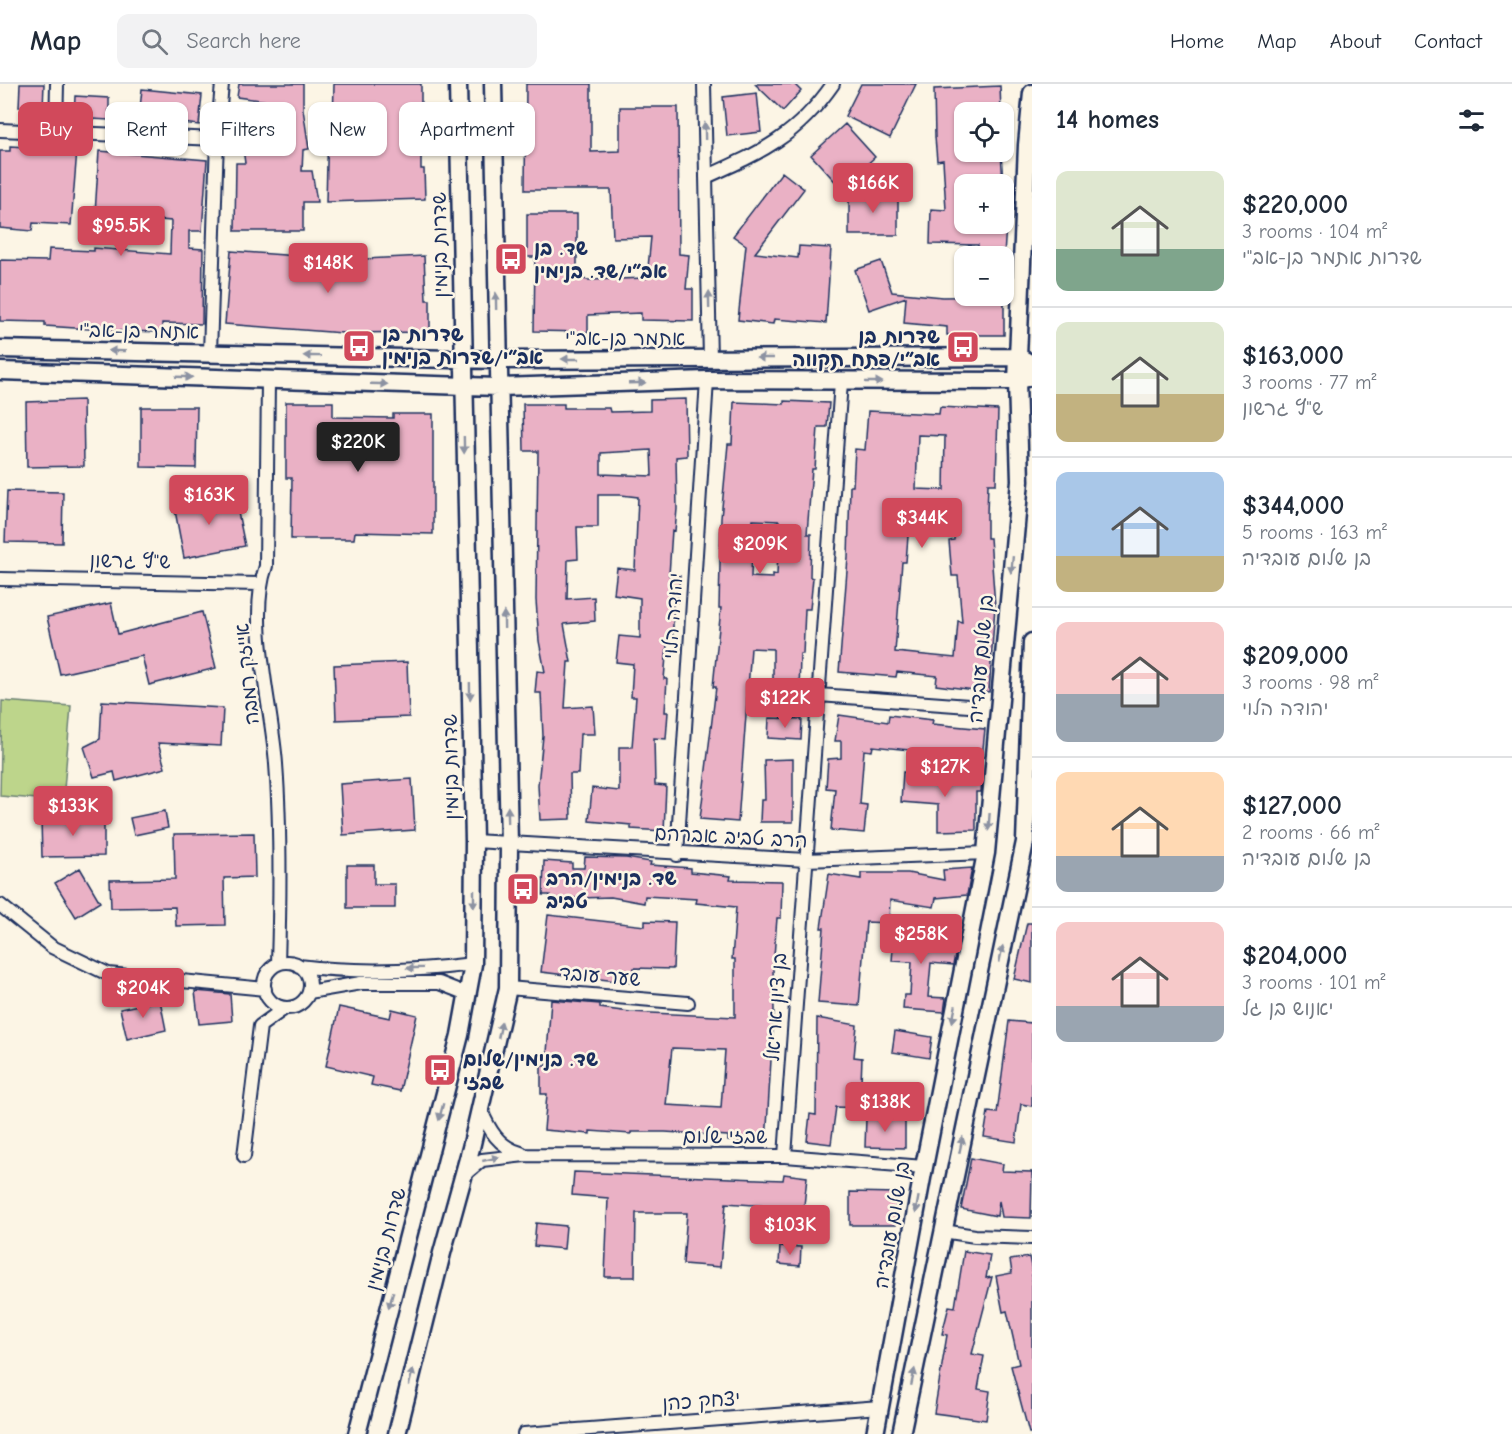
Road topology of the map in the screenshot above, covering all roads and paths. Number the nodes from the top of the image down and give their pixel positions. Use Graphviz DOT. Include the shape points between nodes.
graph roads {
  1 [pos="57,84"];
  2 [pos="222,84"];
  3 [pos="458,84"];
  4 [pos="492,84"];
  5 [pos="704,84"];
  6 [pos="833,84"];
  7 [pos="1032,93"];
  8 [pos="57,102"];
  9 [pos="220,102"];
  10 [pos="0,130"];
  11 [pos="18,130"];
  12 [pos="93,133"];
  13 [pos="200,138"];
  14 [pos="1030,146"];
  15 [pos="216,156"];
  16 [pos="706,177"];
  17 [pos="0,349"];
  18 [pos="210,353"];
  19 [pos="710,358"];
  20 [pos="463,359"];
  21 [pos="497,360"];
  22 [pos="1025,361"];
  23 [pos="0,371"];
  24 [pos="1024,379"];
  25 [pos="707,380"];
  26 [pos="268,381"];
  27 [pos="841,382"];
  28 [pos="462,386"];
  29 [pos="498,387"];
  30 [pos="0,579"];
  31 [pos="260,584"];
  32 [pos="1032,642"];
  33 [pos="819,695"];
  34 [pos="969,706"];
  35 [pos="474,841"];
  36 [pos="1028,842"];
  37 [pos="509,844"];
  38 [pos="986,853"];
  39 [pos="677,855"];
  40 [pos="806,861"];
  41 [pos="0,905"];
  42 [pos="278,964"];
  43 [pos="473,964"];
  44 [pos="299,966"];
  45 [pos="508,988"];
  46 [pos="265,989"];
  47 [pos="309,992"];
  48 [pos="467,994"];
  49 [pos="688,1003"];
  50 [pos="285,1008"];
  51 [pos="481,1110"];
  52 [pos="525,1155"];
  53 [pos="244,1156"];
  54 [pos="785,1156"];
  55 [pos="924,1167"];
  56 [pos="463,1176"];
  57 [pos="944,1231"];
  58 [pos="1032,1238"];
  59 [pos="880,1407"];
  60 [pos="357,1434"];
  61 [pos="397,1434"];
  62 [pos="524,1434"];
  63 [pos="875,1434"];
  64 [pos="901,1434"];
  1 -- 8 [label="street"];
  2 -- 9 [label="street"];
  3 -- 20 [label="main road, שדרות בנימין"];
  21 -- 4 [label="main road, one-way"];
  16 -- 5 [label="street, one-way"];
  6 -- 16 [label="street" via="793,132 755,156"];
  7 -- 14 [label="main road, בן שלום עובדיה"];
  10 -- 11 [label="street"];
  12 -- 13 [label="street"];
  14 -- 22 [label="main road, בן שלום עובדיה"];
  15 -- 18 [label="street"];
  19 -- 16 [label="street, one-way"];
  18 -- 17 [label="main road, אתמר בן-אב\"י, one-way"];
  20 -- 18 [label="main road, אתמר בן-אב\"י, one-way"];
  19 -- 21 [label="main road, אתמר בן-אב\"י, one-way"];
  22 -- 19 [label="main road, אתמר בן-אב\"י, one-way"];
  20 -- 21 [label="main road, אתמר בן-אב\"י"];
  20 -- 28 [label="main road, שדרות בנימין"];
  21 -- 29 [label="main road"];
  22 -- 24 [label="main road, בן שלום עובדיה"];
  23 -- 26 [label="main road, one-way"];
  27 -- 24 [label="main road, one-way"];
  24 -- 38 [label="main road, בן שלום עובדיה, one-way" via="1020,481"];
  25 -- 27 [label="main road"];
  29 -- 25 [label="main road, one-way"];
  25 -- 39 [label="street, יהודה הלוי"];
  26 -- 28 [label="main road, one-way"];
  26 -- 31 [label="street, אייזק רמבה" via="266,566"];
  27 -- 33 [label="street, בן ציון אריאל"];
  28 -- 29 [label="main road"];
  28 -- 35 [label="main road, שדרות בנימין, one-way"];
  37 -- 29 [label="main road, one-way"];
  30 -- 31 [label="street, ש\"ץ גרשון"];
  31 -- 42 [label="street, אייזק רמבה" via="262,647 276,764"];
  32 -- 36 [label="main road"];
  33 -- 34 [label="street"];
  33 -- 40 [label="street, בן ציון אריאל"];
  35 -- 37 [label="street, הרב טביב אברהם"];
  35 -- 43 [label="main road, שדרות בנימין, one-way"];
  57 -- 36 [label="main road, one-way"];
  37 -- 39 [label="street, הרב טביב אברהם"];
  37 -- 45 [label="main road"];
  38 -- 40 [label="street, הרב טביב אברהם"];
  38 -- 55 [label="main road, בן שלום עובדיה, one-way"];
  39 -- 40 [label="street, הרב טביב אברהם"];
  40 -- 54 [label="street, בן ציון אריאל"];
  41 -- 46 [label="street" via="52,947 108,974"];
  42 -- 44 [label="street"];
  42 -- 46 [label="street" via="267,974"];
  43 -- 44 [label="street, one-way" via="441,968"];
  43 -- 48 [label="main road, שדרות בנימין"];
  44 -- 47 [label="street" via="308,977"];
  45 -- 49 [label="street, שער עובד"];
  51 -- 45 [label="main road, one-way"];
  46 -- 50 [label="street" via="272,1002"];
  47 -- 48 [label="street" via="361,983 439,983"];
  47 -- 50 [label="street" via="300,1004"];
  48 -- 60 [label="main road, שדרות בנימין, one-way" via="449,1084"];
  50 -- 53 [label="street" via="260,1026"];
  51 -- 52 [label="street, שבזי שלום" via="497,1140"];
  51 -- 56 [label="main road"];
  52 -- 54 [label="street, שבזי שלום"];
  56 -- 52 [label="street, שבזי שלום, one-way" via="482,1160"];
  54 -- 55 [label="street, שבזי שלום"];
  55 -- 59 [label="main road, בן שלום עובדיה, one-way"];
  61 -- 56 [label="main road, one-way"];
  57 -- 58 [label="street"];
  64 -- 57 [label="main road, one-way"];
  59 -- 62 [label="street, יצחק כהן"];
  59 -- 63 [label="main road, בן שלום עובדיה"];
}
